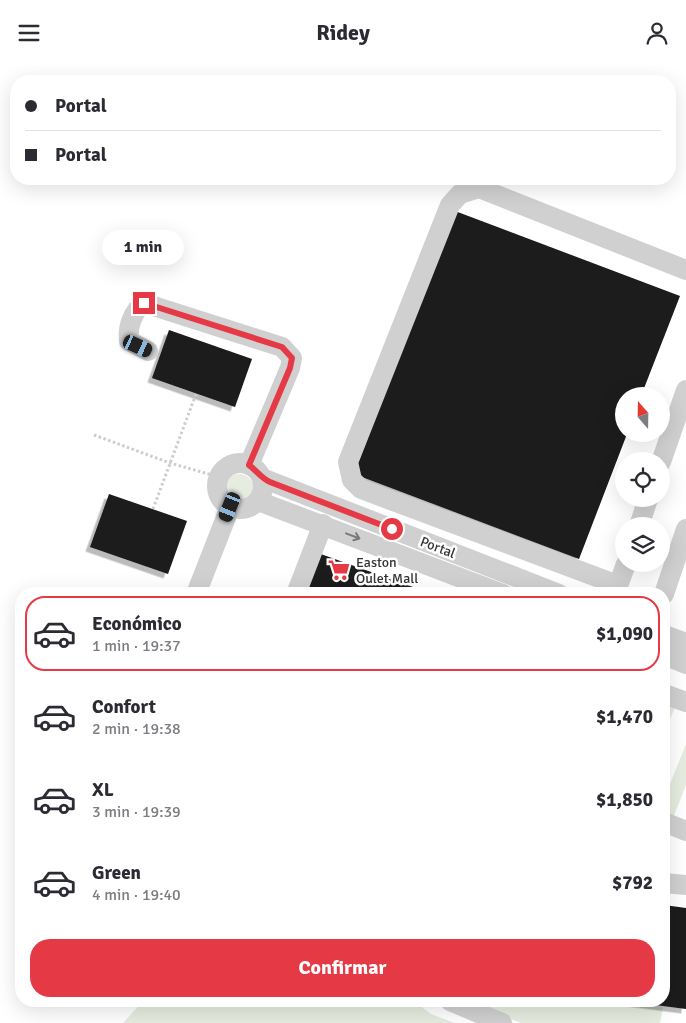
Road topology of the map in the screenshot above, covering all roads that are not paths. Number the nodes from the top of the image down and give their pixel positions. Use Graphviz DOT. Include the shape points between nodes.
graph roads {
  1 [pos="686,270"];
  2 [pos="148,351"];
  3 [pos="686,391"];
  4 [pos="665,452"];
  5 [pos="256,472"];
  6 [pos="258,501"];
  7 [pos="230,507"];
  8 [pos="323,524"];
  9 [pos="686,529"];
  10 [pos="496,570"];
  11 [pos="623,572"];
  12 [pos="199,587"];
  13 [pos="299,587"];
  14 [pos="480,587"];
  15 [pos="493,587"];
  16 [pos="541,587"];
  17 [pos="609,587"];
  18 [pos="618,587"];
  19 [pos="666,587"];
  20 [pos="670,645"];
  21 [pos="686,664"];
  22 [pos="670,696"];
  23 [pos="686,702"];
  24 [pos="670,824"];
  25 [pos="686,831"];
  26 [pos="670,884"];
  27 [pos="686,885"];
  28 [pos="464,1007"];
  29 [pos="502,1023"];
  1 -- 17 [label="street" via="479,188 460,194 450,205 348,462 352,480 361,489"];
  2 -- 5 [label="street" via="129,341 127,333 136,309 144,303 288,351 292,358 290,368"];
  3 -- 4 [label="street"];
  5 -- 6 [label="street" via="263,488"];
  5 -- 7 [label="street" via="242,463 228,466 219,477 220,497"];
  5 -- 10 [label="street, Portal"];
  6 -- 7 [label="street" via="247,508"];
  6 -- 8 [label="street, Portal"];
  7 -- 12 [label="street"];
  8 -- 13 [label="street"];
  8 -- 14 [label="street, Portal, one-way"];
  9 -- 19 [label="street"];
  10 -- 15 [label="street"];
  10 -- 16 [label="street, Portal"];
  11 -- 18 [label="street"];
  20 -- 21 [label="street"];
  22 -- 23 [label="street"];
  24 -- 25 [label="street"];
  26 -- 27 [label="street"];
  28 -- 29 [label="street"];
}
